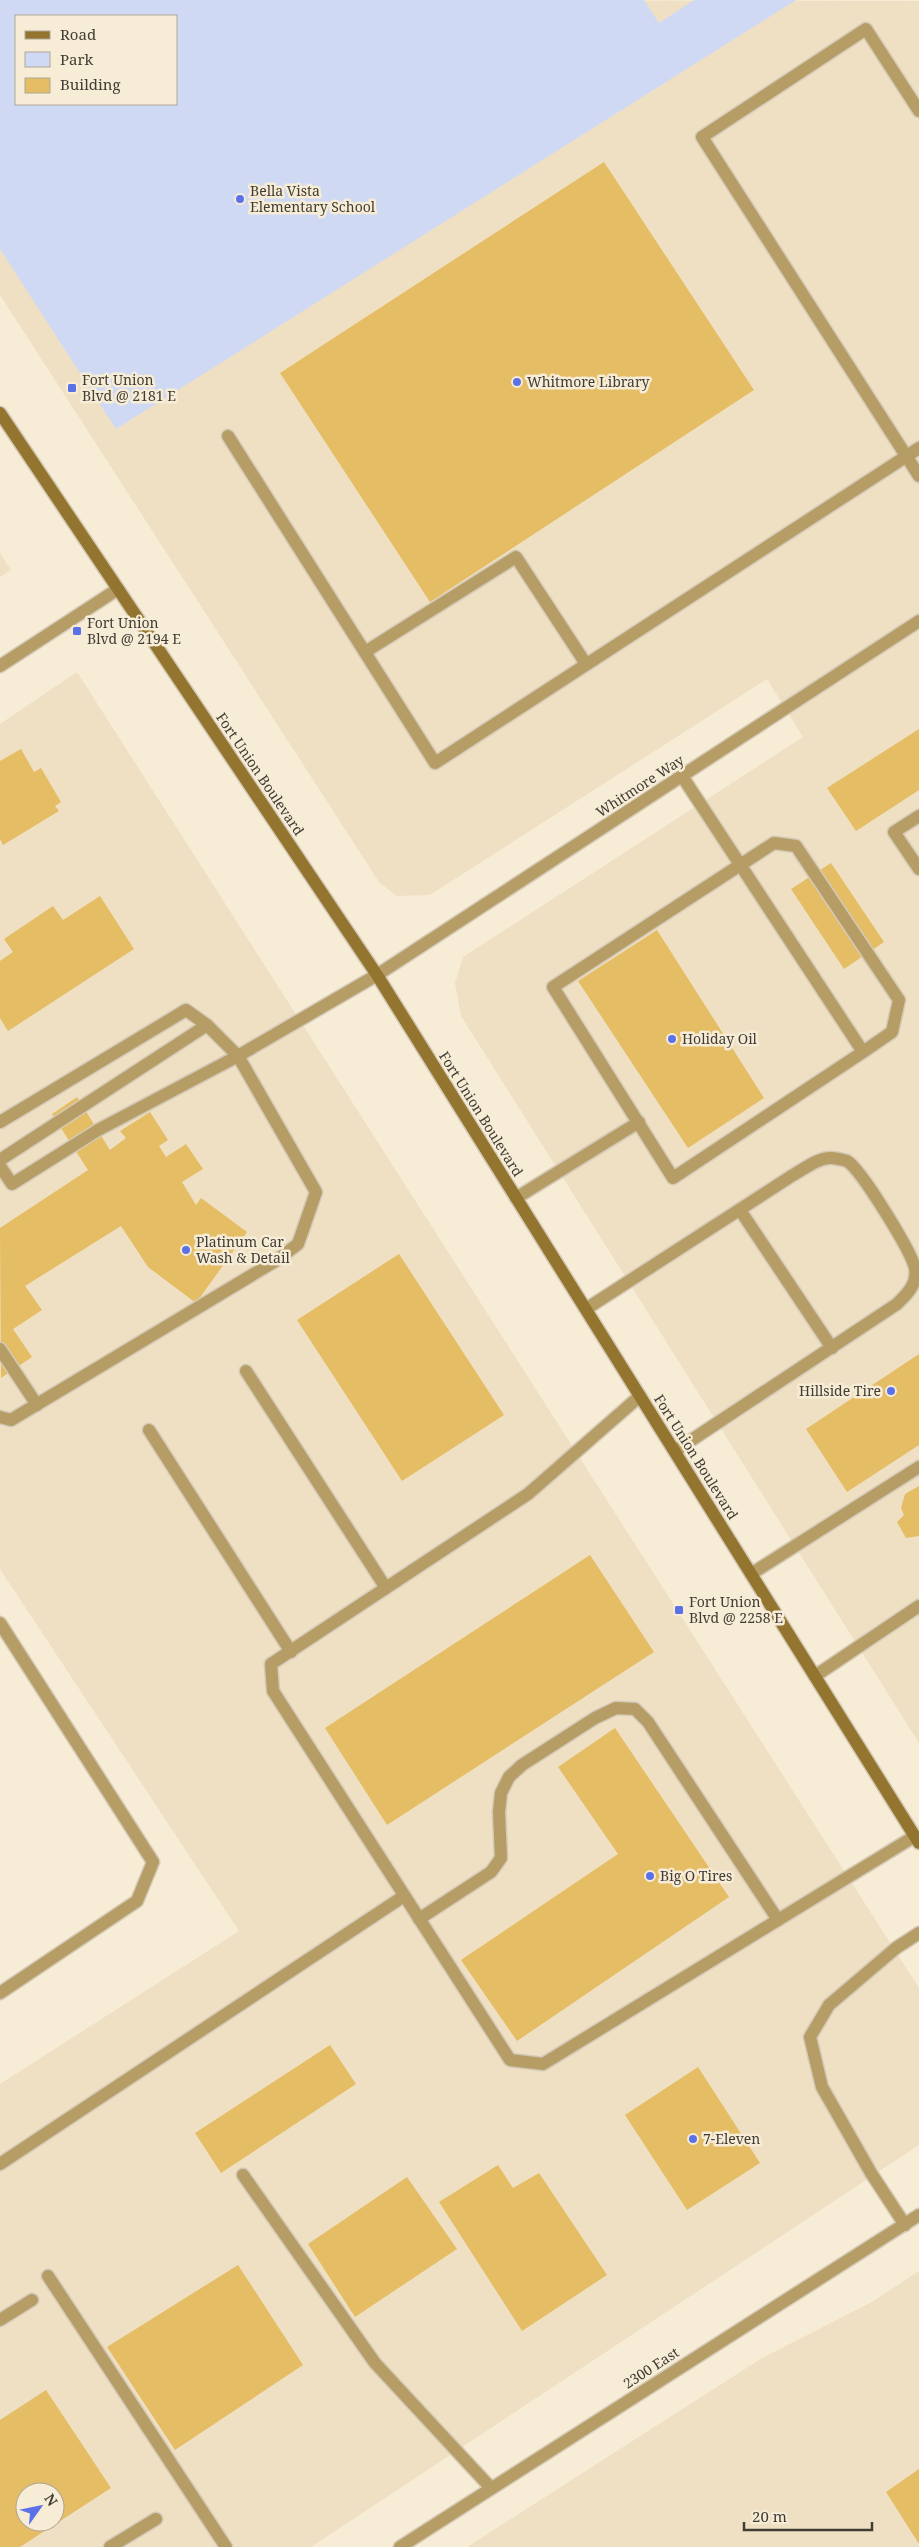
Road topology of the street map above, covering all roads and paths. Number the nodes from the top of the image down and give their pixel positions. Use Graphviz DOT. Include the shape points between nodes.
graph roads {
  1 [pos="919,112"];
  2 [pos="0,413"];
  3 [pos="228,436"];
  4 [pos="919,448"];
  5 [pos="906,457"];
  6 [pos="919,476"];
  7 [pos="118,589"];
  8 [pos="919,622"];
  9 [pos="365,652"];
  10 [pos="586,664"];
  11 [pos="0,666"];
  12 [pos="682,776"];
  13 [pos="919,816"];
  14 [pos="740,866"];
  15 [pos="919,869"];
  16 [pos="377,975"];
  17 [pos="207,1025"];
  18 [pos="863,1052"];
  19 [pos="238,1056"];
  20 [pos="0,1122"];
  21 [pos="638,1122"];
  22 [pos="0,1160"];
  23 [pos="0,1166"];
  24 [pos="516,1198"];
  25 [pos="740,1210"];
  26 [pos="586,1309"];
  27 [pos="832,1348"];
  28 [pos="0,1349"];
  29 [pos="246,1371"];
  30 [pos="640,1396"];
  31 [pos="37,1405"];
  32 [pos="0,1417"];
  33 [pos="150,1430"];
  34 [pos="675,1451"];
  35 [pos="919,1467"];
  36 [pos="751,1574"];
  37 [pos="386,1588"];
  38 [pos="919,1606"];
  39 [pos="0,1623"];
  40 [pos="291,1652"];
  41 [pos="815,1676"];
  42 [pos="917,1840"];
  43 [pos="404,1896"];
  44 [pos="419,1920"];
  45 [pos="778,1920"];
  46 [pos="919,1933"];
  47 [pos="0,1993"];
  48 [pos="0,2164"];
  49 [pos="243,2175"];
  50 [pos="919,2215"];
  51 [pos="905,2225"];
  52 [pos="48,2276"];
  53 [pos="32,2300"];
  54 [pos="0,2320"];
  55 [pos="491,2488"];
  56 [pos="156,2519"];
  57 [pos="110,2547"];
  58 [pos="226,2547"];
  59 [pos="400,2547"];
  1 -- 5 [label="street" via="866,29 702,137"];
  2 -- 7 [label="main road, Fort Union Boulevard"];
  3 -- 9 [label="street"];
  4 -- 5 [label="street"];
  5 -- 6 [label="street"];
  5 -- 10 [label="street"];
  7 -- 11 [label="street"];
  7 -- 16 [label="main road, Fort Union Boulevard"];
  8 -- 12 [label="street, Whitmore Way"];
  9 -- 10 [label="street" via="516,557"];
  9 -- 10 [label="street" via="435,763"];
  12 -- 14 [label="street"];
  12 -- 16 [label="street, Whitmore Way"];
  13 -- 15 [label="street" via="894,832"];
  14 -- 18 [label="street"];
  14 -- 18 [label="street" via="774,843 796,846 899,1000 892,1032"];
  14 -- 21 [label="street" via="553,987"];
  16 -- 19 [label="street, Whitmore Way"];
  16 -- 24 [label="main road, Fort Union Boulevard"];
  17 -- 19 [label="street"];
  17 -- 20 [label="street" via="186,1010"];
  17 -- 22 [label="street"];
  18 -- 21 [label="street" via="673,1178"];
  19 -- 23 [label="street, Whitmore Way" via="98,1130 12,1184"];
  19 -- 31 [label="street" via="316,1192 298,1244 277,1260"];
  21 -- 24 [label="street"];
  24 -- 26 [label="main road, Fort Union Boulevard"];
  25 -- 26 [label="street"];
  25 -- 27 [label="street"];
  25 -- 27 [label="street" via="812,1164 831,1158 847,1161 860,1173 906,1247 915,1269 912,1289 897,1304"];
  26 -- 30 [label="main road, Fort Union Boulevard"];
  27 -- 34 [label="street"];
  28 -- 31 [label="street"];
  29 -- 37 [label="street"];
  30 -- 34 [label="main road, Fort Union Boulevard"];
  30 -- 37 [label="street" via="528,1494"];
  31 -- 32 [label="street" via="11,1420"];
  33 -- 40 [label="street"];
  34 -- 36 [label="main road, Fort Union Boulevard"];
  35 -- 36 [label="street"];
  36 -- 41 [label="main road, Fort Union Boulevard"];
  37 -- 40 [label="street"];
  38 -- 41 [label="street"];
  39 -- 47 [label="street" via="153,1862 137,1901"];
  40 -- 43 [label="street" via="271,1664 273,1691"];
  41 -- 42 [label="main road, Fort Union Boulevard"];
  42 -- 45 [label="street"];
  43 -- 44 [label="street"];
  43 -- 48 [label="street"];
  44 -- 45 [label="street" via="510,2060 544,2064"];
  44 -- 45 [label="street" via="491,1872 500,1858 500,1793 509,1777 522,1765 616,1708 635,1709 648,1722"];
  46 -- 51 [label="street" via="896,1948 829,2005 810,2037 822,2086 871,2173"];
  49 -- 55 [label="street" via="374,2363"];
  50 -- 51 [label="street, 2300 East"];
  51 -- 55 [label="street, 2300 East"];
  52 -- 58 [label="street"];
  53 -- 54 [label="street"];
  55 -- 59 [label="street, 2300 East"];
  56 -- 57 [label="street"];
}
